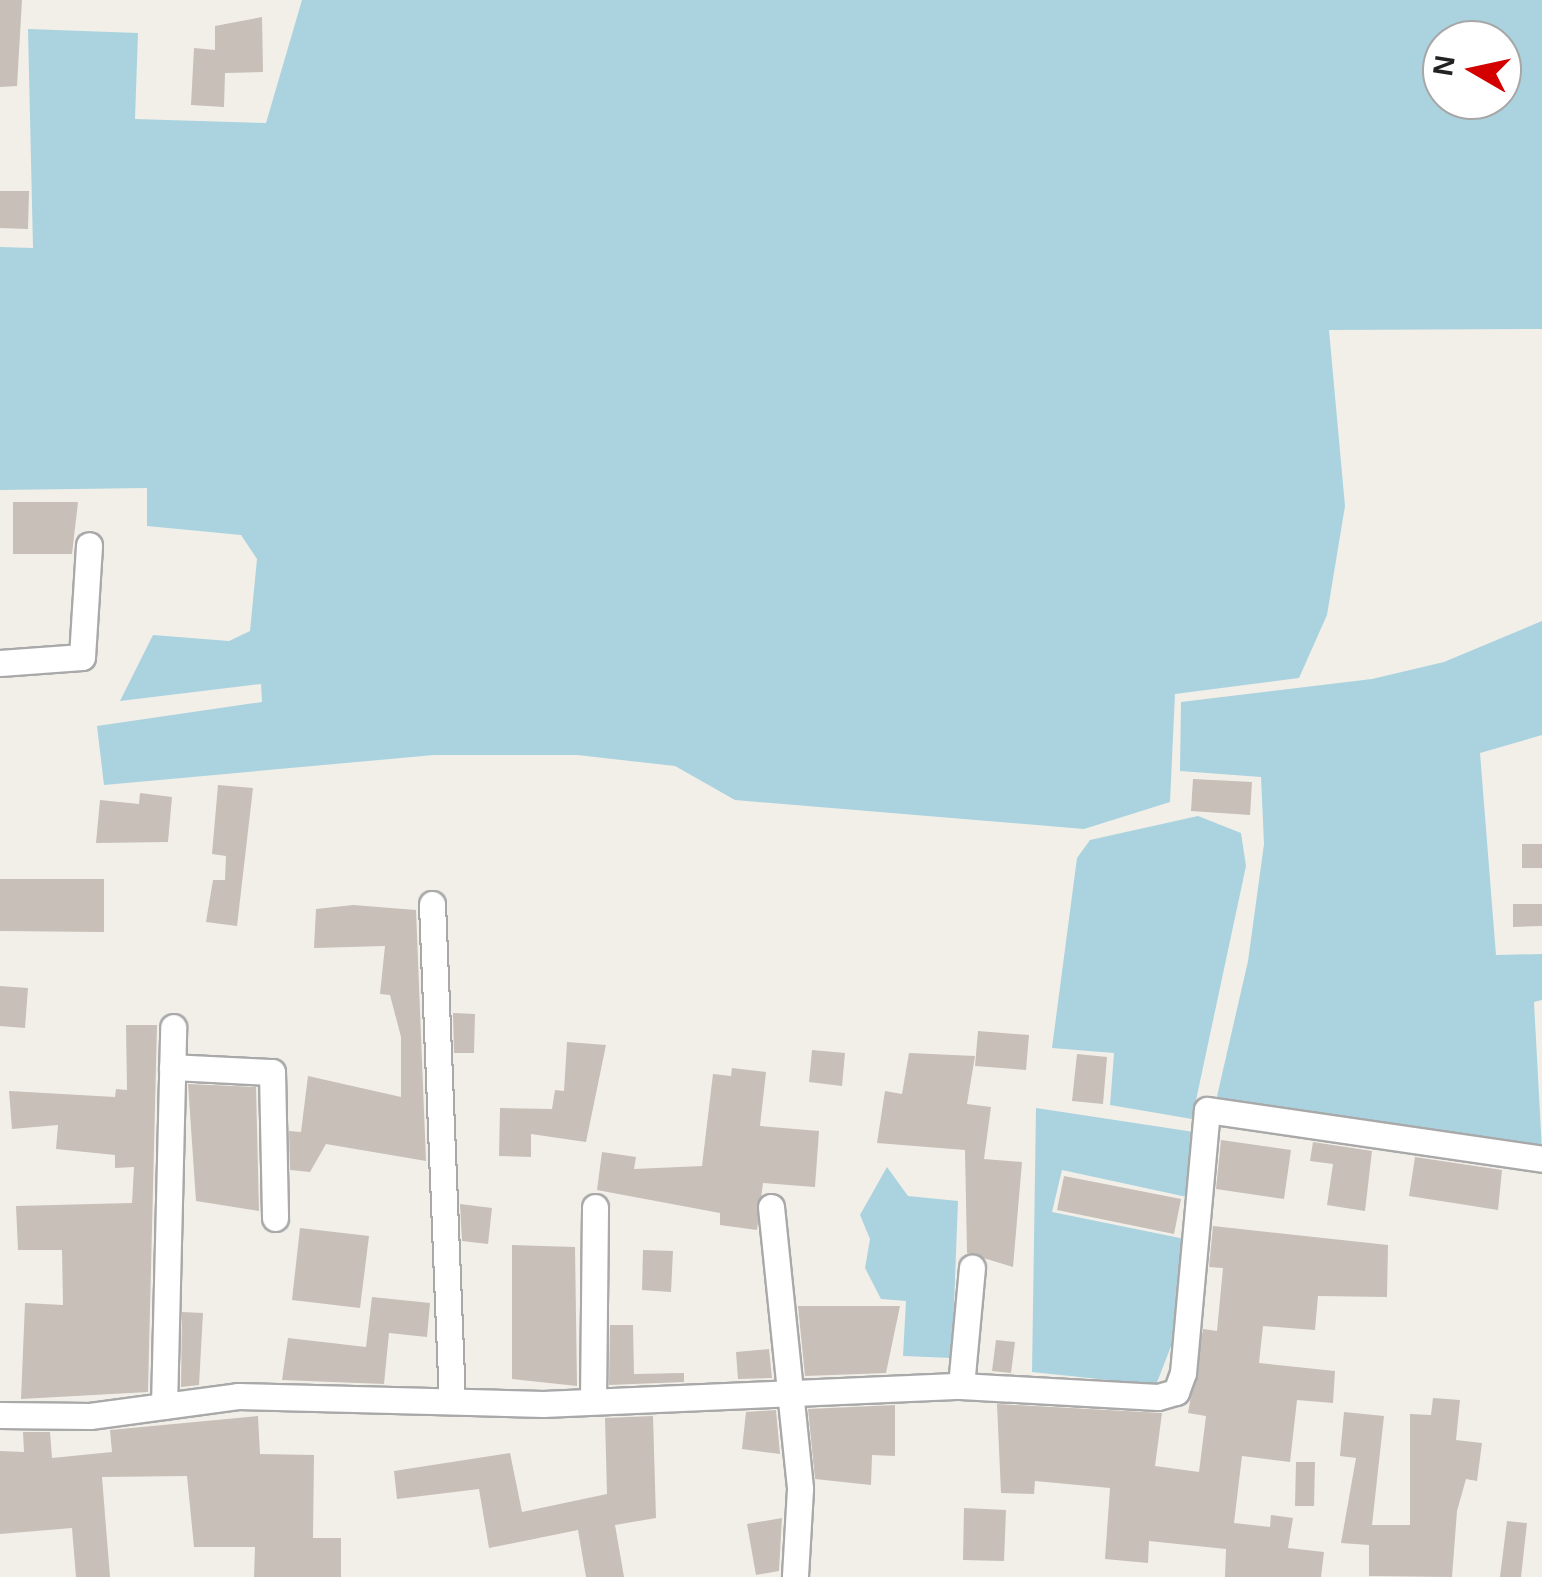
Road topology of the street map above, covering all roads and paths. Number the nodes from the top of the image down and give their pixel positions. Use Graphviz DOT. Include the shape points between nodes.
graph roads {
  1 [pos="89,545"];
  2 [pos="0,663"];
  3 [pos="432,904"];
  4 [pos="173,1027"];
  5 [pos="172,1067"];
  6 [pos="1542,1159"];
  7 [pos="771,1207"];
  8 [pos="595,1208"];
  9 [pos="275,1218"];
  10 [pos="972,1268"];
  11 [pos="961,1386"];
  12 [pos="789,1392"];
  13 [pos="452,1399"];
  14 [pos="593,1401"];
  15 [pos="164,1406"];
  16 [pos="0,1416"];
  17 [pos="796,1577"];
  1 -- 2 [label="street" via="90,646 82,657"];
  3 -- 13 [label="street"];
  4 -- 5 [label="street"];
  5 -- 9 [label="street" via="272,1072"];
  5 -- 15 [label="street"];
  6 -- 11 [label="street" via="1207,1110 1176,1392"];
  7 -- 12 [label="street"];
  8 -- 14 [label="street"];
  10 -- 11 [label="street"];
  11 -- 12 [label="street"];
  12 -- 14 [label="street"];
  12 -- 17 [label="street" via="800,1489"];
  13 -- 14 [label="street"];
  13 -- 15 [label="street" via="238,1396"];
  15 -- 16 [label="street"];
}
